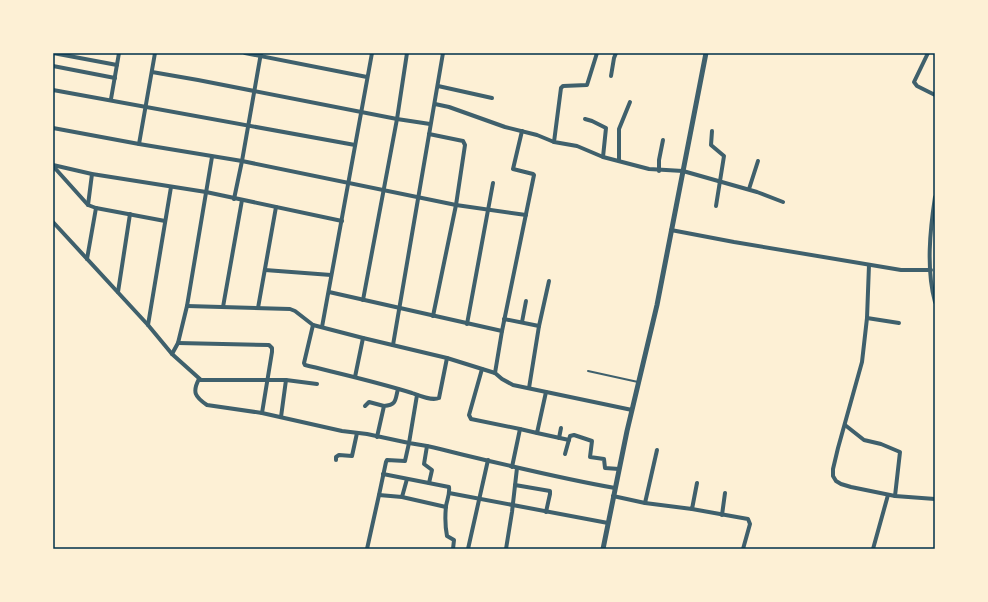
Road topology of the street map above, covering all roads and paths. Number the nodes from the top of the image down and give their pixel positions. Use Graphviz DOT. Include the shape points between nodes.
graph roads {
  1 [pos="53,53"];
  2 [pos="119,53"];
  3 [pos="155,53"];
  4 [pos="245,53"];
  5 [pos="372,53"];
  6 [pos="407,53"];
  7 [pos="443,53"];
  8 [pos="597,53"];
  9 [pos="616,53"];
  10 [pos="706,53"];
  11 [pos="928,53"];
  12 [pos="261,54"];
  13 [pos="117,65"];
  14 [pos="53,66"];
  15 [pos="152,72"];
  16 [pos="367,76"];
  17 [pos="611,76"];
  18 [pos="115,78"];
  19 [pos="438,86"];
  20 [pos="53,90"];
  21 [pos="255,91"];
  22 [pos="935,95"];
  23 [pos="492,98"];
  24 [pos="111,100"];
  25 [pos="630,102"];
  26 [pos="435,104"];
  27 [pos="146,106"];
  28 [pos="361,112"];
  29 [pos="397,119"];
  30 [pos="585,119"];
  31 [pos="430,124"];
  32 [pos="248,126"];
  33 [pos="53,128"];
  34 [pos="522,131"];
  35 [pos="712,131"];
  36 [pos="430,134"];
  37 [pos="663,140"];
  38 [pos="554,142"];
  39 [pos="139,144"];
  40 [pos="355,145"];
  41 [pos="603,156"];
  42 [pos="212,157"];
  43 [pos="619,160"];
  44 [pos="242,161"];
  45 [pos="758,161"];
  46 [pos="53,166"];
  47 [pos="660,171"];
  48 [pos="682,171"];
  49 [pos="92,174"];
  50 [pos="720,182"];
  51 [pos="349,183"];
  52 [pos="493,183"];
  53 [pos="171,187"];
  54 [pos="749,189"];
  55 [pos="384,190"];
  56 [pos="206,192"];
  57 [pos="419,196"];
  58 [pos="935,197"];
  59 [pos="234,198"];
  60 [pos="242,200"];
  61 [pos="783,202"];
  62 [pos="88,205"];
  63 [pos="456,205"];
  64 [pos="716,206"];
  65 [pos="276,207"];
  66 [pos="96,208"];
  67 [pos="488,210"];
  68 [pos="130,214"];
  69 [pos="526,215"];
  70 [pos="165,221"];
  71 [pos="342,221"];
  72 [pos="53,222"];
  73 [pos="671,230"];
  74 [pos="87,259"];
  75 [pos="870,265"];
  76 [pos="265,270"];
  77 [pos="930,270"];
  78 [pos="332,275"];
  79 [pos="549,282"];
  80 [pos="118,292"];
  81 [pos="329,292"];
  82 [pos="363,300"];
  83 [pos="526,301"];
  84 [pos="935,302"];
  85 [pos="187,306"];
  86 [pos="223,307"];
  87 [pos="398,307"];
  88 [pos="258,308"];
  89 [pos="433,316"];
  90 [pos="867,318"];
  91 [pos="504,319"];
  92 [pos="522,322"];
  93 [pos="898,323"];
  94 [pos="467,324"];
  95 [pos="148,325"];
  96 [pos="313,325"];
  97 [pos="539,326"];
  98 [pos="322,328"];
  99 [pos="502,331"];
  100 [pos="363,338"];
  101 [pos="178,343"];
  102 [pos="393,345"];
  103 [pos="172,354"];
  104 [pos="447,358"];
  105 [pos="482,369"];
  106 [pos="588,371"];
  107 [pos="495,373"];
  108 [pos="355,377"];
  109 [pos="199,378"];
  110 [pos="267,380"];
  111 [pos="286,380"];
  112 [pos="638,382"];
  113 [pos="317,384"];
  114 [pos="529,388"];
  115 [pos="398,389"];
  116 [pos="546,392"];
  117 [pos="417,395"];
  118 [pos="365,406"];
  119 [pos="384,406"];
  120 [pos="632,410"];
  121 [pos="262,413"];
  122 [pos="281,417"];
  123 [pos="845,425"];
  124 [pos="561,428"];
  125 [pos="520,429"];
  126 [pos="357,433"];
  127 [pos="537,433"];
  128 [pos="377,437"];
  129 [pos="558,438"];
  130 [pos="569,440"];
  131 [pos="409,443"];
  132 [pos="427,446"];
  133 [pos="657,450"];
  134 [pos="565,454"];
  135 [pos="336,460"];
  136 [pos="488,460"];
  137 [pos="512,467"];
  138 [pos="517,468"];
  139 [pos="619,469"];
  140 [pos="383,474"];
  141 [pos="407,479"];
  142 [pos="429,483"];
  143 [pos="697,483"];
  144 [pos="515,485"];
  145 [pos="615,488"];
  146 [pos="449,493"];
  147 [pos="725,493"];
  148 [pos="379,495"];
  149 [pos="888,495"];
  150 [pos="614,496"];
  151 [pos="895,496"];
  152 [pos="402,497"];
  153 [pos="479,499"];
  154 [pos="935,499"];
  155 [pos="645,503"];
  156 [pos="512,505"];
  157 [pos="446,507"];
  158 [pos="692,509"];
  159 [pos="546,512"];
  160 [pos="722,515"];
  161 [pos="608,523"];
  162 [pos="368,549"];
  163 [pos="453,549"];
  164 [pos="468,549"];
  165 [pos="506,549"];
  166 [pos="603,549"];
  167 [pos="743,549"];
  168 [pos="873,549"];
  1 -- 13 [label="street"];
  2 -- 13 [label="street"];
  3 -- 15 [label="street"];
  4 -- 12 [label="street"];
  5 -- 16 [label="street"];
  6 -- 29 [label="street"];
  7 -- 19 [label="street"];
  8 -- 38 [label="street" via="587,85 561,88"];
  9 -- 17 [label="street"];
  10 -- 48 [label="street"];
  11 -- 22 [label="street" via="914,82"];
  12 -- 16 [label="street"];
  12 -- 21 [label="street"];
  13 -- 18 [label="street"];
  14 -- 18 [label="street"];
  15 -- 21 [label="street"];
  15 -- 27 [label="street"];
  16 -- 28 [label="street"];
  18 -- 24 [label="street"];
  19 -- 23 [label="street"];
  19 -- 26 [label="street"];
  20 -- 24 [label="street"];
  21 -- 28 [label="street"];
  21 -- 32 [label="street"];
  24 -- 27 [label="street"];
  25 -- 43 [label="street" via="619,129"];
  26 -- 31 [label="street"];
  26 -- 34 [label="street" via="505,128"];
  27 -- 32 [label="street"];
  27 -- 39 [label="street"];
  28 -- 29 [label="street"];
  28 -- 40 [label="street"];
  29 -- 31 [label="street"];
  29 -- 55 [label="street"];
  30 -- 41 [label="street" via="606,128"];
  31 -- 36 [label="street"];
  32 -- 40 [label="street"];
  32 -- 44 [label="street"];
  33 -- 39 [label="street"];
  34 -- 38 [label="street"];
  34 -- 69 [label="street" via="512,168 534,175"];
  35 -- 50 [label="street" via="711,145 724,156"];
  36 -- 57 [label="street"];
  36 -- 63 [label="street" via="463,141 465,145"];
  37 -- 47 [label="street" via="659,160"];
  38 -- 41 [label="street" via="577,146"];
  39 -- 42 [label="street"];
  40 -- 51 [label="street"];
  41 -- 43 [label="street"];
  42 -- 44 [label="street"];
  42 -- 56 [label="street"];
  43 -- 47 [label="street"];
  44 -- 51 [label="street"];
  44 -- 59 [label="street"];
  45 -- 54 [label="street"];
  46 -- 49 [label="street"];
  46 -- 62 [label="street"];
  47 -- 48 [label="street"];
  48 -- 50 [label="street"];
  48 -- 73 [label="street"];
  49 -- 53 [label="street"];
  49 -- 62 [label="street"];
  50 -- 54 [label="street"];
  50 -- 64 [label="street"];
  51 -- 55 [label="street"];
  51 -- 71 [label="street"];
  52 -- 67 [label="street"];
  53 -- 56 [label="street"];
  53 -- 70 [label="street"];
  54 -- 61 [label="street"];
  55 -- 57 [label="street"];
  55 -- 82 [label="street"];
  56 -- 59 [label="street"];
  56 -- 85 [label="street"];
  57 -- 63 [label="street"];
  57 -- 87 [label="street"];
  58 -- 77 [label="street"];
  59 -- 60 [label="street"];
  60 -- 65 [label="street"];
  60 -- 86 [label="street"];
  62 -- 66 [label="street"];
  63 -- 67 [label="street"];
  63 -- 89 [label="street"];
  65 -- 71 [label="street"];
  65 -- 76 [label="street"];
  66 -- 68 [label="street"];
  66 -- 74 [label="street"];
  67 -- 69 [label="street"];
  67 -- 94 [label="street"];
  68 -- 70 [label="street"];
  68 -- 80 [label="street"];
  69 -- 91 [label="street"];
  70 -- 95 [label="street"];
  71 -- 78 [label="street"];
  72 -- 74 [label="street"];
  73 -- 75 [label="street"];
  73 -- 112 [label="street" via="657,305"];
  74 -- 80 [label="street"];
  75 -- 77 [label="street" via="909,271"];
  75 -- 90 [label="street"];
  76 -- 78 [label="street"];
  76 -- 88 [label="street"];
  77 -- 84 [label="street"];
  78 -- 81 [label="street"];
  79 -- 97 [label="street"];
  80 -- 95 [label="street"];
  81 -- 82 [label="street"];
  81 -- 98 [label="street"];
  82 -- 87 [label="street"];
  83 -- 92 [label="street"];
  85 -- 86 [label="street"];
  85 -- 101 [label="street"];
  86 -- 88 [label="street"];
  87 -- 89 [label="street"];
  87 -- 102 [label="street"];
  88 -- 96 [label="street" via="293,310"];
  89 -- 94 [label="street"];
  90 -- 93 [label="street"];
  90 -- 123 [label="street" via="862,362"];
  91 -- 92 [label="street"];
  91 -- 99 [label="street"];
  92 -- 97 [label="street"];
  94 -- 99 [label="street"];
  95 -- 103 [label="street"];
  96 -- 98 [label="street"];
  96 -- 108 [label="street" via="304,363 306,366"];
  97 -- 114 [label="street"];
  98 -- 100 [label="street"];
  99 -- 107 [label="street"];
  100 -- 102 [label="street"];
  100 -- 108 [label="street"];
  101 -- 103 [label="street"];
  101 -- 110 [label="street" via="269,345 272,352"];
  102 -- 104 [label="street"];
  103 -- 109 [label="street"];
  104 -- 105 [label="street"];
  104 -- 117 [label="street" via="439,398"];
  105 -- 107 [label="street"];
  105 -- 125 [label="street" via="469,416 471,419"];
  106 -- 112 [label="lane"];
  107 -- 114 [label="street" via="507,383"];
  108 -- 115 [label="street"];
  109 -- 110 [label="street" via="204,381"];
  109 -- 121 [label="street" via="194,387 195,395 207,406"];
  110 -- 111 [label="street"];
  110 -- 121 [label="street"];
  111 -- 113 [label="street"];
  111 -- 122 [label="street"];
  112 -- 120 [label="street"];
  114 -- 116 [label="street"];
  115 -- 117 [label="street"];
  115 -- 119 [label="street" via="394,403"];
  116 -- 120 [label="street"];
  116 -- 127 [label="street"];
  117 -- 131 [label="street"];
  118 -- 119 [label="street" via="369,402"];
  119 -- 128 [label="street"];
  120 -- 139 [label="street"];
  121 -- 122 [label="street"];
  122 -- 126 [label="street"];
  123 -- 149 [label="street" via="833,469 836,481"];
  123 -- 151 [label="street" via="864,440 900,452"];
  124 -- 129 [label="street"];
  125 -- 127 [label="street"];
  125 -- 137 [label="street"];
  126 -- 128 [label="street"];
  126 -- 135 [label="street" via="352,456 339,455"];
  127 -- 129 [label="street"];
  128 -- 131 [label="street"];
  129 -- 130 [label="street"];
  130 -- 134 [label="street"];
  130 -- 139 [label="street" via="572,435 592,441 590,457 604,459 605,468"];
  131 -- 132 [label="street"];
  131 -- 140 [label="street" via="405,460 386,461"];
  132 -- 136 [label="street"];
  132 -- 142 [label="street" via="424,464 432,470"];
  133 -- 155 [label="street"];
  136 -- 137 [label="street"];
  136 -- 153 [label="street"];
  137 -- 138 [label="street"];
  138 -- 144 [label="street"];
  138 -- 145 [label="street"];
  139 -- 145 [label="street"];
  140 -- 141 [label="street"];
  140 -- 148 [label="street"];
  141 -- 142 [label="street"];
  141 -- 152 [label="street"];
  142 -- 146 [label="street" via="449,487"];
  143 -- 158 [label="street"];
  144 -- 156 [label="street"];
  144 -- 159 [label="street" via="550,491"];
  145 -- 150 [label="street"];
  146 -- 153 [label="street"];
  146 -- 157 [label="street"];
  147 -- 160 [label="street"];
  148 -- 152 [label="street"];
  148 -- 162 [label="street"];
  149 -- 151 [label="street"];
  149 -- 168 [label="street"];
  150 -- 155 [label="street"];
  150 -- 161 [label="street"];
  151 -- 154 [label="street"];
  152 -- 157 [label="street"];
  153 -- 156 [label="street"];
  153 -- 164 [label="street"];
  155 -- 158 [label="street"];
  156 -- 159 [label="street"];
  156 -- 165 [label="street"];
  157 -- 163 [label="street" via="446,535 454,540"];
  158 -- 160 [label="street"];
  159 -- 161 [label="street"];
  160 -- 167 [label="street" via="749,520"];
  161 -- 166 [label="street"];
}
